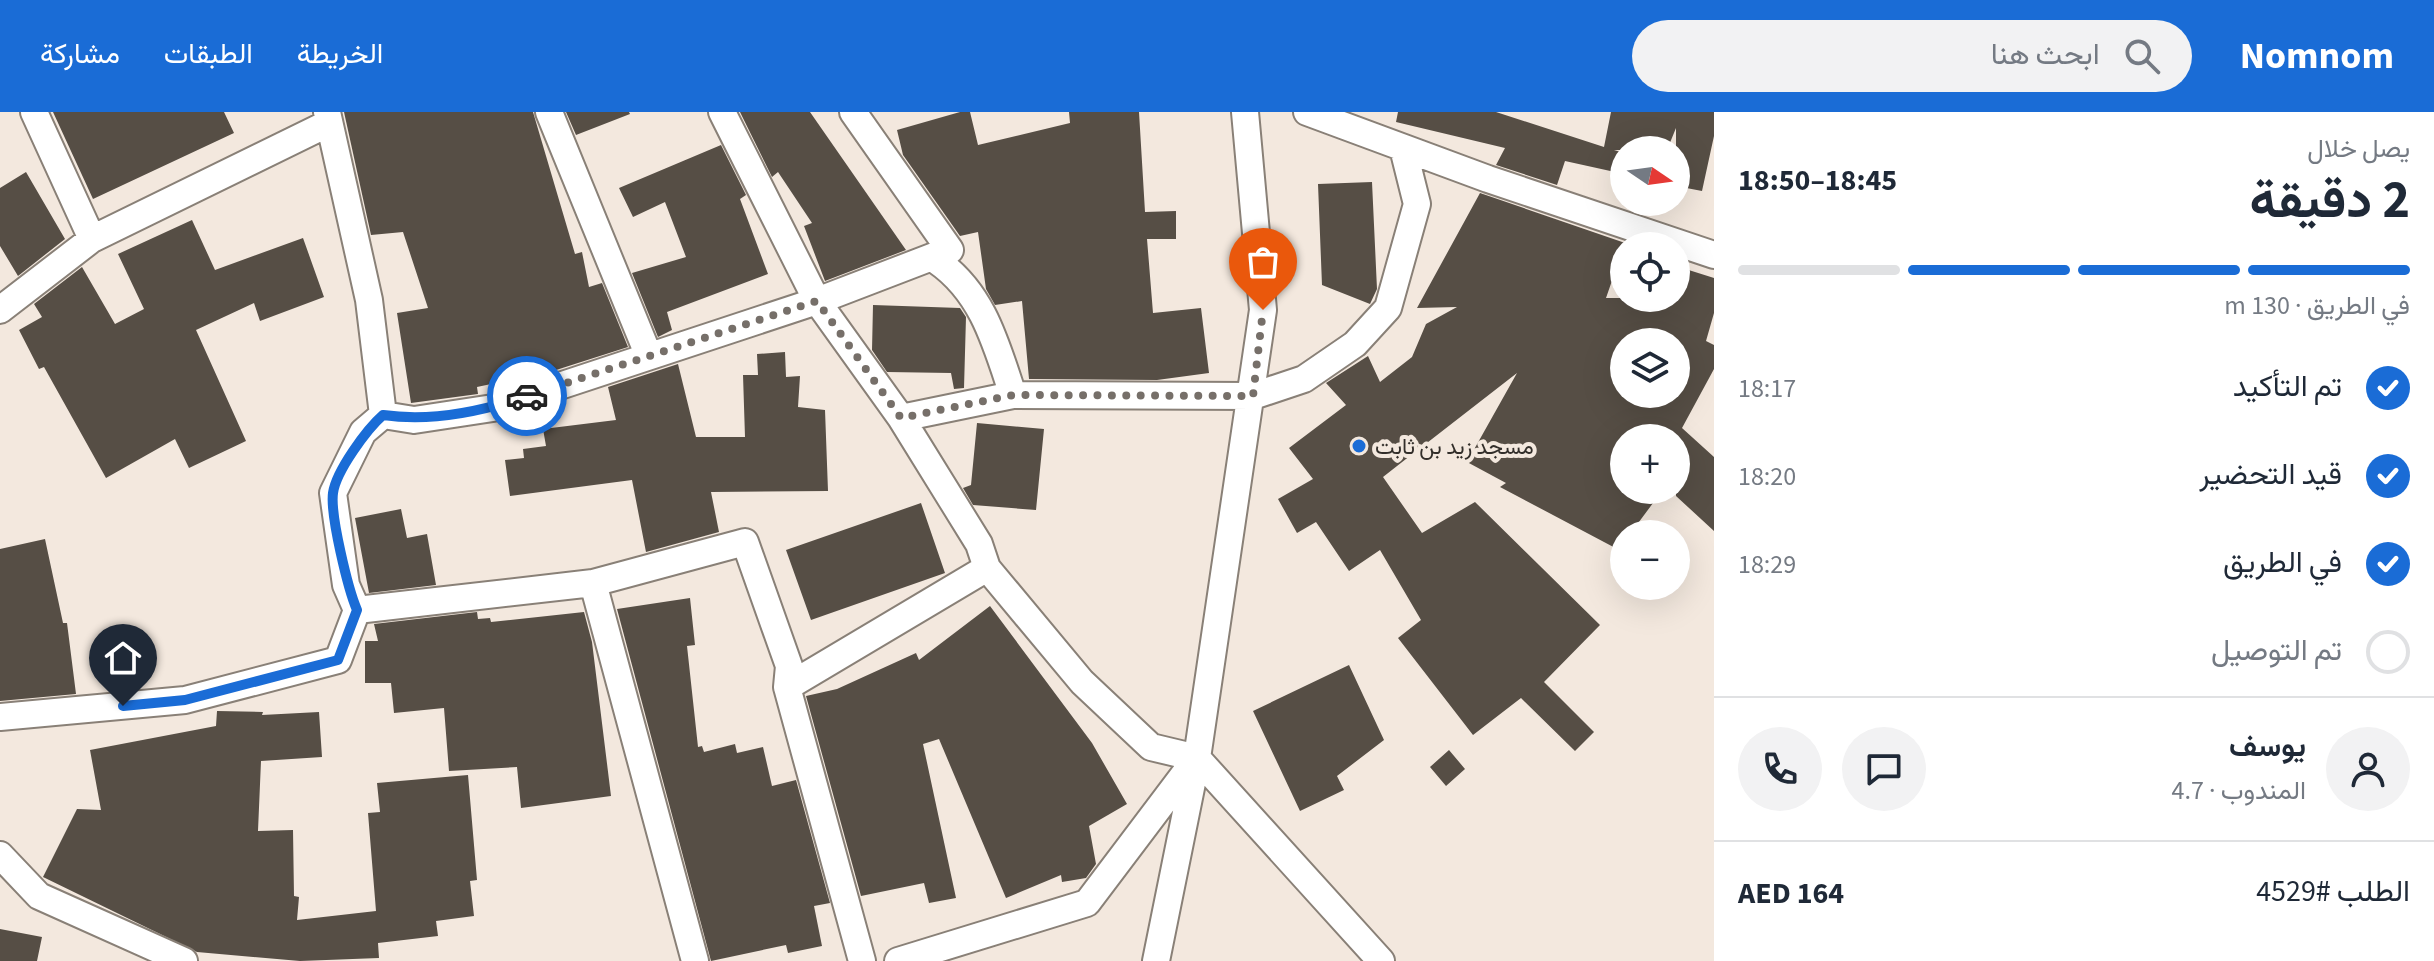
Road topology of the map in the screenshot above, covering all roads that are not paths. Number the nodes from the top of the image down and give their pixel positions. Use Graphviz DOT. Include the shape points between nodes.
graph roads {
  1 [pos="34,112"];
  2 [pos="549,112"];
  3 [pos="722,112"];
  4 [pos="853,112"];
  5 [pos="1245,112"];
  6 [pos="1307,112"];
  7 [pos="328,118"];
  8 [pos="1403,148"];
  9 [pos="92,239"];
  10 [pos="950,250"];
  11 [pos="1714,255"];
  12 [pos="817,301"];
  13 [pos="0,310"];
  14 [pos="648,354"];
  15 [pos="1013,395"];
  16 [pos="1253,396"];
  17 [pos="383,415"];
  18 [pos="901,418"];
  19 [pos="987,568"];
  20 [pos="593,583"];
  21 [pos="357,610"];
  22 [pos="787,687"];
  23 [pos="0,717"];
  24 [pos="1197,758"];
  25 [pos="0,855"];
  26 [pos="184,961"];
  27 [pos="695,961"];
  28 [pos="862,961"];
  29 [pos="898,961"];
  30 [pos="1156,961"];
  31 [pos="1381,961"];
  1 -- 9 [label="street"];
  2 -- 14 [label="street"];
  3 -- 12 [label="street"];
  4 -- 10 [label="street"];
  5 -- 16 [label="street" via="1263,310"];
  6 -- 8 [label="street"];
  7 -- 9 [label="street"];
  7 -- 17 [label="street" via="369,300"];
  8 -- 11 [label="street"];
  8 -- 16 [label="street" via="1417,204 1388,308 1355,344 1304,379"];
  9 -- 13 [label="street"];
  10 -- 12 [label="street"];
  10 -- 15 [label="street" via="937,261 956,273 986,315"];
  12 -- 14 [label="street"];
  12 -- 18 [label="street"];
  14 -- 17 [label="street" via="493,408 414,420"];
  15 -- 16 [label="street"];
  15 -- 18 [label="street"];
  16 -- 24 [label="street"];
  17 -- 21 [label="street" via="363,432 333,493 346,585"];
  18 -- 19 [label="street" via="979,544"];
  19 -- 22 [label="street"];
  19 -- 24 [label="street" via="1082,682 1151,747"];
  20 -- 21 [label="street"];
  20 -- 22 [label="street" via="745,542 789,666"];
  20 -- 27 [label="street"];
  21 -- 23 [label="street" via="338,660 185,700"];
  22 -- 28 [label="street"];
  24 -- 29 [label="street" via="1087,903"];
  24 -- 30 [label="street"];
  24 -- 31 [label="street"];
  25 -- 26 [label="street" via="39,896"];
}
